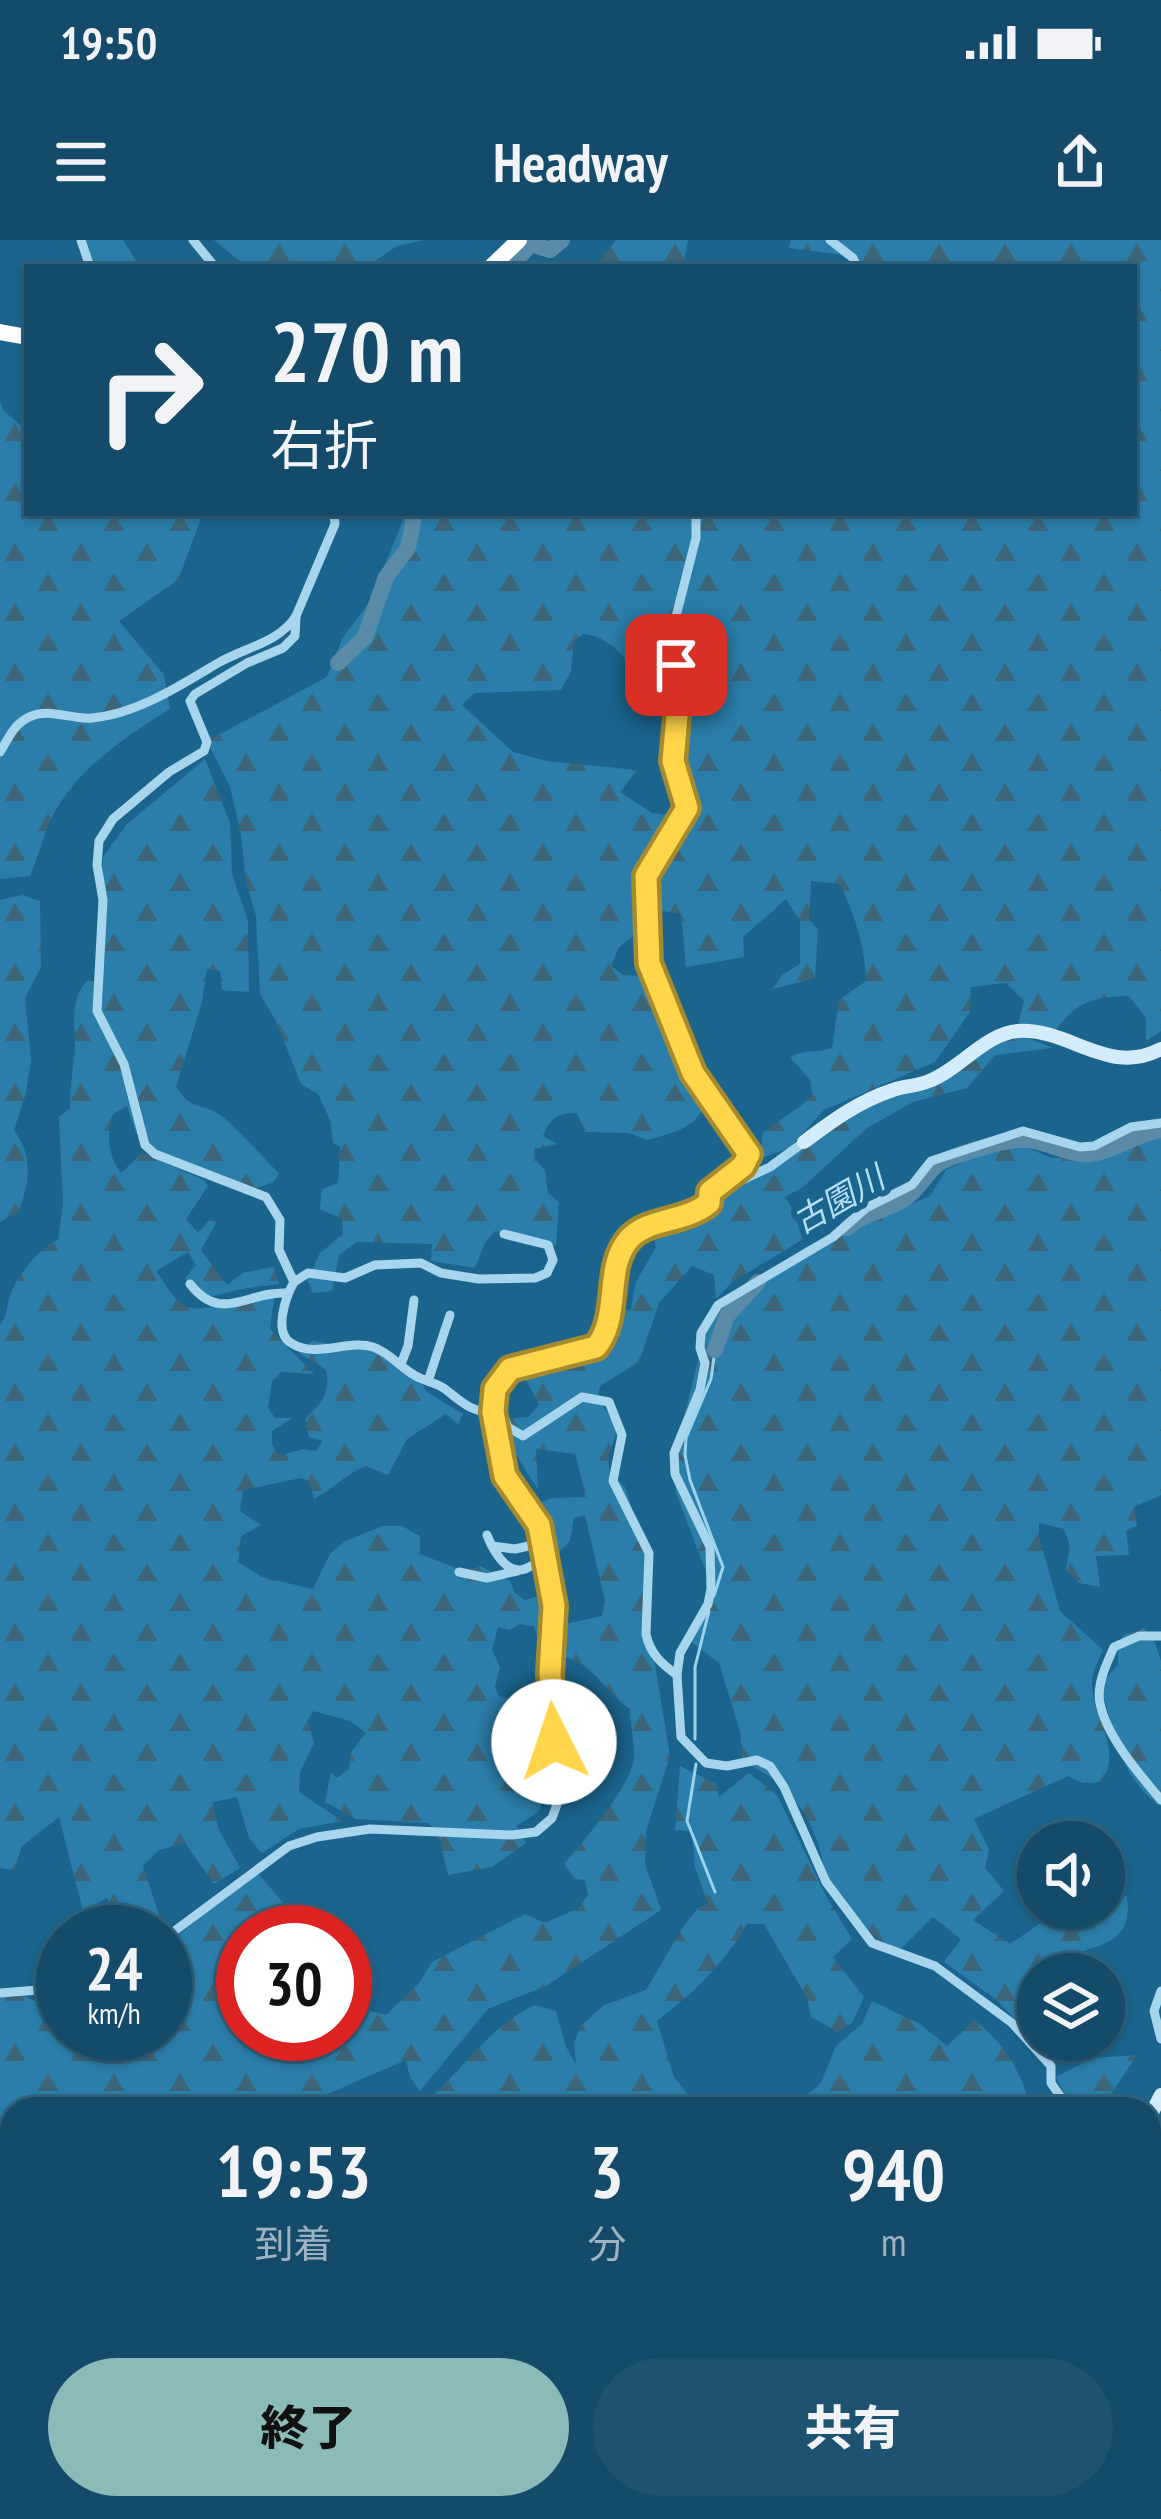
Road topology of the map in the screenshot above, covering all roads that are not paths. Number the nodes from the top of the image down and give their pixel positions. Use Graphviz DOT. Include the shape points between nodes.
graph roads {
  1 [pos="193,240"];
  2 [pos="519,240"];
  3 [pos="830,240"];
  4 [pos="212,264"];
  5 [pos="494,264"];
  6 [pos="856,264"];
  7 [pos="334,516"];
  8 [pos="696,516"];
  9 [pos="296,616"];
  10 [pos="0,752"];
  11 [pos="1161,1049"];
  12 [pos="1161,1123"];
  13 [pos="805,1142"];
  14 [pos="709,1203"];
  15 [pos="504,1234"];
  16 [pos="294,1282"];
  17 [pos="190,1284"];
  18 [pos="287,1293"];
  19 [pos="414,1300"];
  20 [pos="450,1315"];
  21 [pos="401,1364"];
  22 [pos="428,1381"];
  23 [pos="494,1394"];
  24 [pos="493,1412"];
  25 [pos="542,1544"];
  26 [pos="545,1560"];
  27 [pos="517,1570"];
  28 [pos="459,1572"];
  29 [pos="1161,1636"];
  30 [pos="677,1675"];
  31 [pos="1161,1800"];
  32 [pos="192,1918"];
  33 [pos="36,1990"];
  34 [pos="1161,1991"];
  35 [pos="0,1993"];
  36 [pos="1161,2039"];
  37 [pos="1062,2097"];
  1 -- 4 [label="street"];
  2 -- 5 [label="highway"];
  3 -- 6 [label="street"];
  7 -- 9 [label="street"];
  8 -- 14 [label="street" via="670,640 680,683 673,761 687,808 646,876 649,963 658,988 693,1073 749,1154 710,1192"];
  9 -- 10 [label="street" via="280,634 138,704 91,718 34,714 17,724"];
  9 -- 16 [label="street" via="284,649 195,694 190,701 204,751 113,819 97,865 97,1011 124,1064 145,1145 266,1197 280,1220 279,1250"];
  11 -- 13 [label="street" via="1121,1060 1036,1032 1002,1034 928,1082 863,1102"];
  12 -- 30 [label="street" via="1080,1148 1022,1131 931,1161 912,1185 718,1305 701,1333 700,1390 674,1453 675,1474 710,1547 711,1589"];
  13 -- 14 [label="street"];
  14 -- 23 [label="street" via="634,1233 619,1251 609,1323 596,1347 510,1369"];
  15 -- 16 [label="street" via="548,1245 547,1273 479,1279 421,1263 375,1265 345,1279 308,1273"];
  16 -- 18 [label="street"];
  17 -- 18 [label="street" via="213,1304"];
  18 -- 21 [label="street" via="290,1343 369,1346"];
  19 -- 21 [label="street"];
  20 -- 22 [label="street"];
  21 -- 22 [label="street"];
  22 -- 24 [label="street" via="459,1403"];
  23 -- 24 [label="street"];
  23 -- 30 [label="street" via="508,1426 523,1436 582,1397 609,1402 622,1436 614,1481 649,1553 649,1647"];
  24 -- 25 [label="street" via="505,1476 539,1525"];
  25 -- 26 [label="street"];
  25 -- 27 [label="street" via="515,1549 489,1541"];
  26 -- 27 [label="street"];
  26 -- 32 [label="street" via="554,1606 551,1710 565,1783 552,1818 536,1832 512,1835 370,1829 317,1837 289,1846"];
  27 -- 28 [label="street" via="487,1578"];
  29 -- 31 [label="street" via="1114,1647 1099,1702 1127,1760"];
  30 -- 37 [label="street" via="681,1737 706,1762 770,1766 826,1882 872,1943 935,1966 1012,2023 1051,2066"];
  33 -- 35 [label="street"];
  34 -- 36 [label="street" via="1154,2011"];
}
